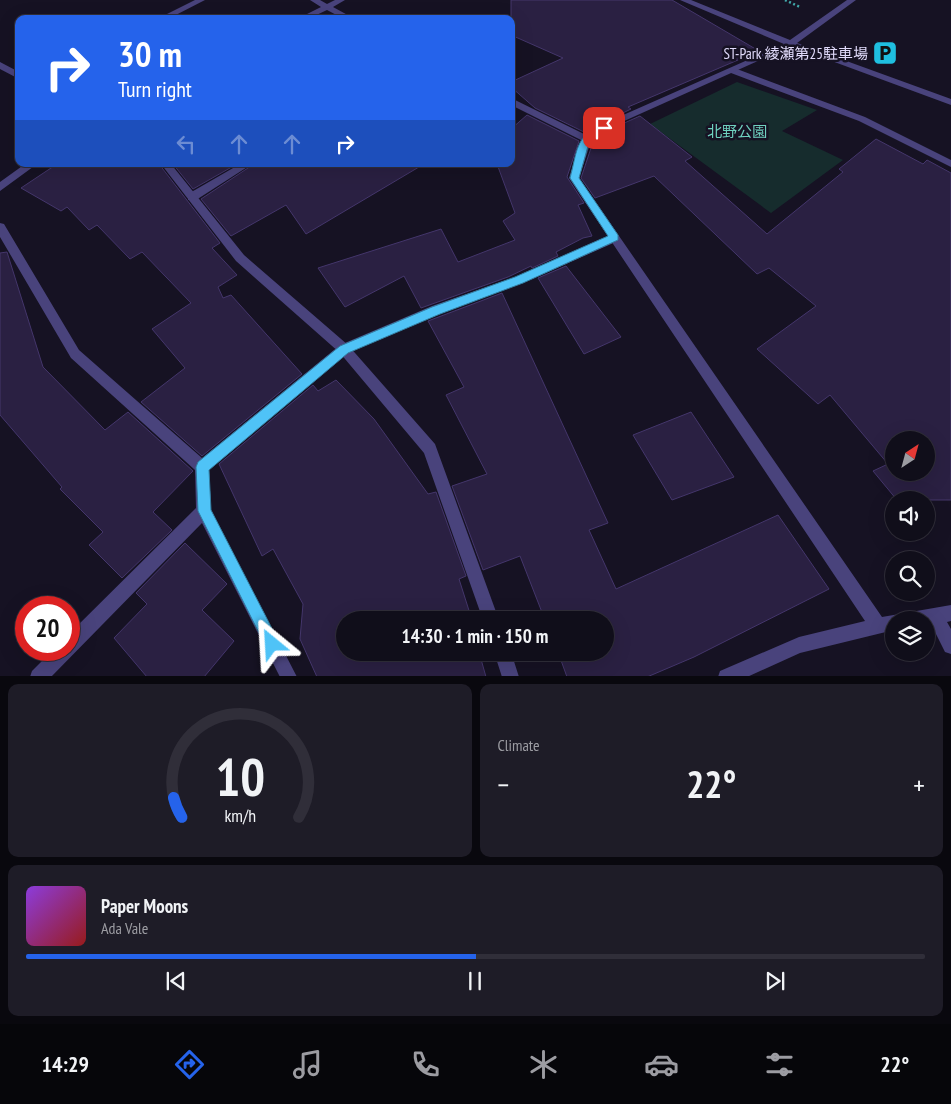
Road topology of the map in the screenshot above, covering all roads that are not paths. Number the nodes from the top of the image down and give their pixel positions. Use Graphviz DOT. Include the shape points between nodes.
graph roads {
  1 [pos="201,0"];
  2 [pos="314,0"];
  3 [pos="341,0"];
  4 [pos="684,0"];
  5 [pos="852,0"];
  6 [pos="327,6"];
  7 [pos="170,15"];
  8 [pos="309,15"];
  9 [pos="344,15"];
  10 [pos="790,43"];
  11 [pos="0,65"];
  12 [pos="734,71"];
  13 [pos="15,74"];
  14 [pos="515,102"];
  15 [pos="951,102"];
  16 [pos="586,139"];
  17 [pos="951,164"];
  18 [pos="28,167"];
  19 [pos="168,167"];
  20 [pos="242,167"];
  21 [pos="0,187"];
  22 [pos="192,197"];
  23 [pos="0,227"];
  24 [pos="614,238"];
  25 [pos="344,349"];
  26 [pos="202,467"];
  27 [pos="204,511"];
  28 [pos="488,611"];
  29 [pos="943,614"];
  30 [pos="885,622"];
  31 [pos="885,623"];
  32 [pos="80,635"];
  33 [pos="951,646"];
  34 [pos="54,661"];
  35 [pos="505,661"];
  36 [pos="38,676"];
  37 [pos="289,676"];
  38 [pos="511,676"];
  39 [pos="726,676"];
  1 -- 7 [label="street"];
  2 -- 6 [label="street"];
  3 -- 6 [label="street"];
  4 -- 10 [label="street"];
  5 -- 10 [label="street"];
  6 -- 8 [label="street"];
  6 -- 9 [label="street"];
  10 -- 12 [label="street"];
  10 -- 15 [label="street"];
  11 -- 13 [label="street"];
  12 -- 16 [label="street" via="590,133"];
  12 -- 17 [label="street" via="862,119"];
  14 -- 16 [label="street"];
  16 -- 24 [label="street" via="574,178"];
  18 -- 21 [label="street"];
  19 -- 22 [label="street"];
  20 -- 22 [label="street"];
  22 -- 25 [label="street" via="240,258"];
  23 -- 26 [label="street" via="75,354"];
  24 -- 25 [label="street" via="519,280 436,310"];
  24 -- 30 [label="street"];
  25 -- 26 [label="street"];
  25 -- 28 [label="street" via="430,449"];
  26 -- 27 [label="street"];
  27 -- 32 [label="street"];
  27 -- 37 [label="street"];
  29 -- 33 [label="street"];
  31 -- 39 [label="street" via="799,645"];
  34 -- 36 [label="street"];
  35 -- 38 [label="street"];
}
